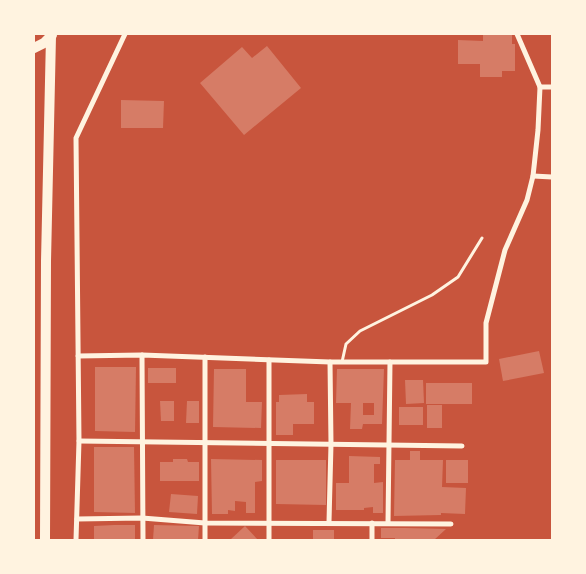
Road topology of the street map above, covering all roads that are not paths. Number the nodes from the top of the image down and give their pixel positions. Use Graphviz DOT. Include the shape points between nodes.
graph roads {
  1 [pos="125,34"];
  2 [pos="517,34"];
  3 [pos="52,35"];
  4 [pos="34,48"];
  5 [pos="540,87"];
  6 [pos="552,87"];
  7 [pos="533,176"];
  8 [pos="552,177"];
  9 [pos="482,238"];
  10 [pos="142,355"];
  11 [pos="78,356"];
  12 [pos="205,357"];
  13 [pos="269,360"];
  14 [pos="330,362"];
  15 [pos="342,362"];
  16 [pos="390,362"];
  17 [pos="79,441"];
  18 [pos="142,441"];
  19 [pos="205,442"];
  20 [pos="270,443"];
  21 [pos="331,444"];
  22 [pos="388,445"];
  23 [pos="462,446"];
  24 [pos="142,518"];
  25 [pos="77,519"];
  26 [pos="205,522"];
  27 [pos="269,522"];
  28 [pos="329,522"];
  29 [pos="372,523"];
  30 [pos="388,523"];
  31 [pos="451,524"];
  32 [pos="44,540"];
  33 [pos="76,540"];
  34 [pos="143,540"];
  35 [pos="204,540"];
  36 [pos="269,540"];
  37 [pos="372,540"];
  1 -- 11 [label="street" via="76,138"];
  2 -- 5 [label="street"];
  3 -- 4 [label="highway"];
  3 -- 32 [label="highway"];
  5 -- 6 [label="street"];
  5 -- 7 [label="street"];
  7 -- 8 [label="street"];
  7 -- 16 [label="street" via="527,200 505,250 486,323 486,362"];
  9 -- 15 [label="lane" via="458,277 432,295 360,331 346,344"];
  10 -- 11 [label="street"];
  10 -- 12 [label="street"];
  10 -- 18 [label="street"];
  11 -- 17 [label="street"];
  12 -- 13 [label="street"];
  12 -- 19 [label="street"];
  13 -- 14 [label="street"];
  13 -- 20 [label="street"];
  14 -- 15 [label="street"];
  14 -- 21 [label="street"];
  15 -- 16 [label="street"];
  16 -- 22 [label="street"];
  17 -- 18 [label="street"];
  17 -- 25 [label="street"];
  18 -- 19 [label="street"];
  18 -- 24 [label="street"];
  19 -- 20 [label="street"];
  19 -- 26 [label="street"];
  20 -- 21 [label="street"];
  20 -- 27 [label="street"];
  21 -- 22 [label="street"];
  21 -- 28 [label="street"];
  22 -- 23 [label="street"];
  22 -- 30 [label="street"];
  24 -- 25 [label="street"];
  24 -- 26 [label="street"];
  24 -- 34 [label="street"];
  25 -- 33 [label="street"];
  26 -- 27 [label="street"];
  26 -- 35 [label="street"];
  27 -- 28 [label="street"];
  27 -- 36 [label="street"];
  28 -- 29 [label="street"];
  29 -- 30 [label="street"];
  29 -- 37 [label="street"];
  30 -- 31 [label="street"];
}
